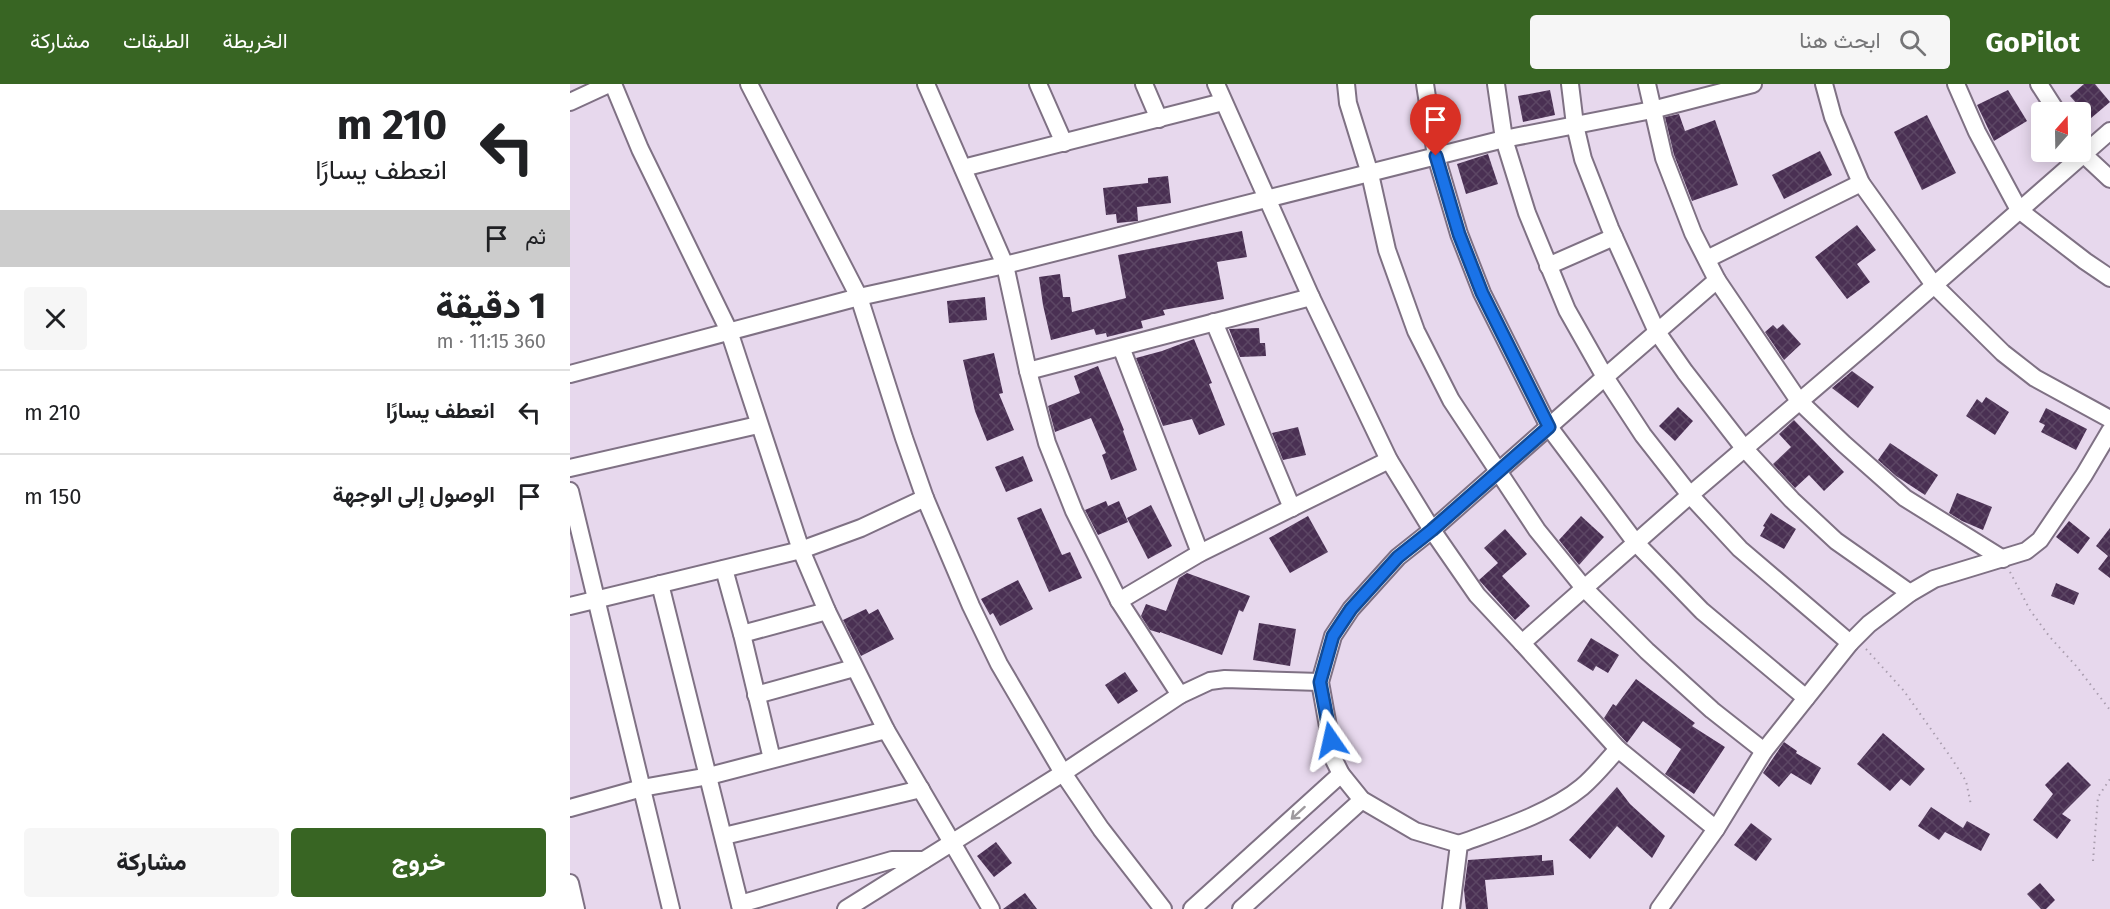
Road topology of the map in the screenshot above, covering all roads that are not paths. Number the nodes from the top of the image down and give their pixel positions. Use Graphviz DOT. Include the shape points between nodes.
graph roads {
  1 [pos="609,84"];
  2 [pos="613,84"];
  3 [pos="749,84"];
  4 [pos="926,84"];
  5 [pos="1038,84"];
  6 [pos="1144,84"];
  7 [pos="1216,84"];
  8 [pos="1346,84"];
  9 [pos="1425,84"];
  10 [pos="1496,84"];
  11 [pos="1570,84"];
  12 [pos="1647,84"];
  13 [pos="1753,84"];
  14 [pos="1824,84"];
  15 [pos="1956,84"];
  16 [pos="2039,84"];
  17 [pos="570,102"];
  18 [pos="1223,102"];
  19 [pos="2051,102"];
  20 [pos="1652,110"];
  21 [pos="1159,119"];
  22 [pos="1575,125"];
  23 [pos="2110,131"];
  24 [pos="1504,139"];
  25 [pos="1064,143"];
  26 [pos="2091,146"];
  27 [pos="1436,156"];
  28 [pos="2091,161"];
  29 [pos="2072,162"];
  30 [pos="963,168"];
  31 [pos="1370,174"];
  32 [pos="2110,179"];
  33 [pos="1861,183"];
  34 [pos="1269,199"];
  35 [pos="2019,210"];
  36 [pos="1614,237"];
  37 [pos="1707,259"];
  38 [pos="1005,265"];
  39 [pos="1548,266"];
  40 [pos="2110,278"];
  41 [pos="1717,280"];
  42 [pos="1934,285"];
  43 [pos="859,297"];
  44 [pos="1311,297"];
  45 [pos="1214,322"];
  46 [pos="729,332"];
  47 [pos="1657,332"];
  48 [pos="1121,347"];
  49 [pos="571,371"];
  50 [pos="1028,371"];
  51 [pos="1605,377"];
  52 [pos="1799,401"];
  53 [pos="2110,419"];
  54 [pos="758,425"];
  55 [pos="1549,427"];
  56 [pos="2110,431"];
  57 [pos="1744,448"];
  58 [pos="1389,460"];
  59 [pos="570,468"];
  60 [pos="1498,472"];
  61 [pos="570,491"];
  62 [pos="1690,495"];
  63 [pos="925,498"];
  64 [pos="1292,508"];
  65 [pos="1432,530"];
  66 [pos="1636,543"];
  67 [pos="801,550"];
  68 [pos="1200,553"];
  69 [pos="2003,559"];
  70 [pos="724,569"];
  71 [pos="660,584"];
  72 [pos="1584,588"];
  73 [pos="1910,594"];
  74 [pos="595,599"];
  75 [pos="1119,601"];
  76 [pos="570,606"];
  77 [pos="827,611"];
  78 [pos="742,634"];
  79 [pos="1853,640"];
  80 [pos="1522,644"];
  81 [pos="854,668"];
  82 [pos="1320,682"];
  83 [pos="756,695"];
  84 [pos="1180,695"];
  85 [pos="1806,698"];
  86 [pos="886,730"];
  87 [pos="1618,749"];
  88 [pos="1764,751"];
  89 [pos="772,759"];
  90 [pos="1063,773"];
  91 [pos="1341,774"];
  92 [pos="709,776"];
  93 [pos="642,788"];
  94 [pos="921,789"];
  95 [pos="1362,800"];
  96 [pos="570,808"];
  97 [pos="1716,829"];
  98 [pos="724,836"];
  99 [pos="951,842"];
  100 [pos="1459,844"];
  101 [pos="924,860"];
  102 [pos="570,883"];
  103 [pos="872,903"];
  104 [pos="740,907"];
  105 [pos="576,909"];
  106 [pos="671,909"];
  107 [pos="846,909"];
  108 [pos="991,909"];
  109 [pos="1163,909"];
  110 [pos="1192,909"];
  111 [pos="1241,909"];
  112 [pos="1451,909"];
  113 [pos="1659,909"];
  1 -- 17 [label="street"];
  2 -- 46 [label="street" via="640,149"];
  3 -- 43 [label="street"];
  4 -- 30 [label="street"];
  5 -- 25 [label="street"];
  6 -- 21 [label="street"];
  7 -- 18 [label="street"];
  8 -- 31 [label="street"];
  9 -- 27 [label="street"];
  10 -- 24 [label="street"];
  11 -- 22 [label="street"];
  12 -- 20 [label="street"];
  13 -- 20 [label="street"];
  14 -- 33 [label="street" via="1833,117"];
  15 -- 35 [label="street"];
  16 -- 19 [label="street"];
  18 -- 21 [label="street"];
  18 -- 34 [label="street"];
  20 -- 22 [label="street"];
  20 -- 37 [label="street" via="1664,158"];
  21 -- 25 [label="street"];
  22 -- 24 [label="street"];
  22 -- 36 [label="street" via="1583,159"];
  23 -- 26 [label="street"];
  24 -- 27 [label="street"];
  24 -- 39 [label="street"];
  25 -- 30 [label="street"];
  27 -- 31 [label="street"];
  27 -- 55 [label="street" via="1459,234 1482,293"];
  28 -- 32 [label="street"];
  29 -- 35 [label="street"];
  30 -- 38 [label="street"];
  31 -- 34 [label="street"];
  31 -- 60 [label="street" via="1387,250 1416,332 1451,400"];
  33 -- 37 [label="street"];
  33 -- 42 [label="street"];
  34 -- 38 [label="street"];
  34 -- 44 [label="street"];
  35 -- 40 [label="street"];
  35 -- 42 [label="street"];
  36 -- 39 [label="street"];
  36 -- 47 [label="street"];
  37 -- 41 [label="street"];
  38 -- 43 [label="street"];
  38 -- 50 [label="street"];
  39 -- 51 [label="street" via="1567,310"];
  41 -- 47 [label="street"];
  41 -- 52 [label="street"];
  42 -- 52 [label="street"];
  42 -- 53 [label="street" via="2003,353 2035,378"];
  43 -- 46 [label="street"];
  43 -- 63 [label="street"];
  44 -- 45 [label="street"];
  44 -- 58 [label="street"];
  45 -- 48 [label="street"];
  45 -- 64 [label="street"];
  46 -- 49 [label="street"];
  46 -- 54 [label="street"];
  47 -- 51 [label="street"];
  47 -- 57 [label="street"];
  48 -- 50 [label="street"];
  48 -- 68 [label="street"];
  50 -- 75 [label="street" via="1047,443 1070,501"];
  51 -- 55 [label="street"];
  51 -- 62 [label="street" via="1643,435"];
  52 -- 57 [label="street"];
  52 -- 69 [label="street" via="1905,498"];
  54 -- 59 [label="street"];
  54 -- 67 [label="street"];
  55 -- 60 [label="street"];
  55 -- 66 [label="street"];
  56 -- 69 [label="street" via="2040,540 2026,551"];
  57 -- 62 [label="street"];
  57 -- 73 [label="street" via="1836,541"];
  58 -- 64 [label="street"];
  58 -- 65 [label="street"];
  60 -- 65 [label="street"];
  60 -- 72 [label="street" via="1537,530"];
  61 -- 74 [label="street"];
  62 -- 66 [label="street"];
  62 -- 79 [label="street" via="1740,549"];
  63 -- 67 [label="street"];
  63 -- 90 [label="street" via="999,664"];
  64 -- 68 [label="street"];
  65 -- 80 [label="street" via="1477,594"];
  65 -- 82 [label="street" via="1398,557 1351,609 1333,636"];
  66 -- 72 [label="street"];
  66 -- 85 [label="street" via="1702,611"];
  67 -- 70 [label="street"];
  67 -- 77 [label="street"];
  68 -- 75 [label="street"];
  69 -- 73 [label="street" via="1935,579"];
  70 -- 71 [label="street"];
  70 -- 78 [label="street"];
  71 -- 74 [label="street"];
  71 -- 92 [label="street"];
  72 -- 80 [label="street"];
  72 -- 88 [label="street" via="1712,710"];
  73 -- 79 [label="street"];
  74 -- 76 [label="street"];
  74 -- 93 [label="street"];
  75 -- 84 [label="street"];
  77 -- 78 [label="street"];
  77 -- 81 [label="street"];
  78 -- 83 [label="street"];
  79 -- 85 [label="street"];
  80 -- 87 [label="street"];
  81 -- 83 [label="street"];
  81 -- 86 [label="street"];
  82 -- 84 [label="street" via="1225,679 1210,681"];
  82 -- 91 [label="street" via="1334,760"];
  83 -- 89 [label="street"];
  84 -- 90 [label="street"];
  85 -- 88 [label="street"];
  86 -- 89 [label="street"];
  86 -- 94 [label="street"];
  87 -- 97 [label="street"];
  87 -- 100 [label="street" via="1582,787 1551,806"];
  88 -- 97 [label="street"];
  89 -- 92 [label="street"];
  90 -- 99 [label="street"];
  90 -- 109 [label="street"];
  91 -- 95 [label="street"];
  91 -- 110 [label="street, one-way"];
  92 -- 93 [label="street"];
  92 -- 98 [label="street"];
  93 -- 96 [label="street"];
  93 -- 106 [label="street"];
  94 -- 98 [label="street"];
  94 -- 99 [label="street"];
  95 -- 100 [label="street" via="1415,831"];
  95 -- 111 [label="street"];
  97 -- 113 [label="street"];
  98 -- 104 [label="street"];
  99 -- 101 [label="street"];
  99 -- 108 [label="street"];
  100 -- 112 [label="street"];
  101 -- 103 [label="street"];
  101 -- 104 [label="street" via="892,860"];
  102 -- 105 [label="street"];
  103 -- 107 [label="street"];
}
